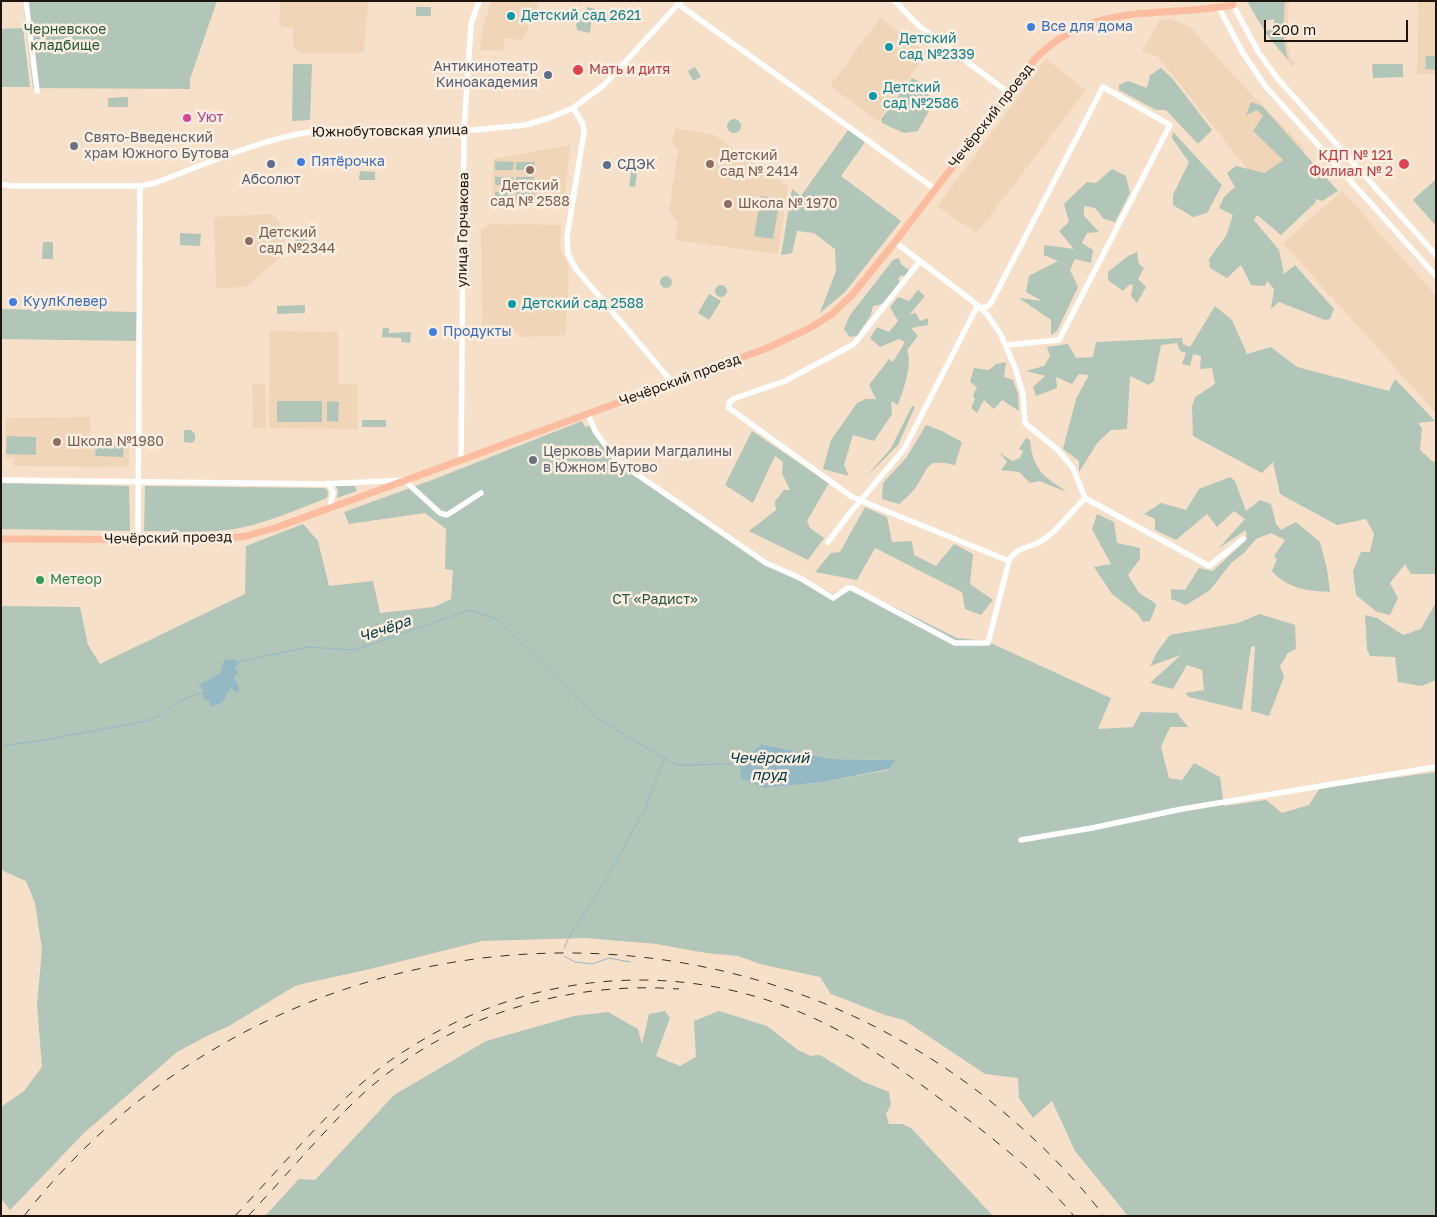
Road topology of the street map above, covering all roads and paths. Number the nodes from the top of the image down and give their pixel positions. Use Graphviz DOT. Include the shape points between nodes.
graph roads {
  1 [pos="26,1"];
  2 [pos="479,1"];
  3 [pos="895,1"];
  4 [pos="680,3"];
  5 [pos="1233,3"];
  6 [pos="1218,4"];
  7 [pos="37,91"];
  8 [pos="1009,93"];
  9 [pos="574,108"];
  10 [pos="464,130"];
  11 [pos="1363,174"];
  12 [pos="1,184"];
  13 [pos="1353,184"];
  14 [pos="140,186"];
  15 [pos="935,189"];
  16 [pos="1389,202"];
  17 [pos="1380,207"];
  18 [pos="895,242"];
  19 [pos="1436,255"];
  20 [pos="920,261"];
  21 [pos="1436,276"];
  22 [pos="979,307"];
  23 [pos="1006,345"];
  24 [pos="672,382"];
  25 [pos="588,414"];
  26 [pos="460,460"];
  27 [pos="1,480"];
  28 [pos="404,480"];
  29 [pos="138,483"];
  30 [pos="328,483"];
  31 [pos="480,493"];
  32 [pos="1085,498"];
  33 [pos="861,501"];
  34 [pos="330,508"];
  35 [pos="1,539"];
  36 [pos="138,539"];
  37 [pos="1243,539"];
  38 [pos="828,542"];
  39 [pos="1009,562"];
  40 [pos="1436,767"];
  41 [pos="1021,840"];
  1 -- 7 [label="street"];
  2 -- 10 [label="street, улица Горчакова" via="470,31"];
  3 -- 8 [label="street" via="920,26"];
  4 -- 9 [label="street, Южнобутовская улица" via="604,85"];
  4 -- 15 [label="street"];
  5 -- 6 [label="main road, Чечёрский проезд"];
  5 -- 11 [label="street" via="1259,53 1278,79"];
  6 -- 8 [label="main road, Чечёрский проезд" via="1137,9 1098,14 1083,20 1056,37"];
  6 -- 13 [label="street" via="1254,71"];
  8 -- 15 [label="main road, Чечёрский проезд"];
  9 -- 10 [label="street, Южнобутовская улица" via="525,125"];
  9 -- 24 [label="street" via="584,132 567,237 568,254 576,268"];
  10 -- 14 [label="street, Южнобутовская улица" via="290,135"];
  10 -- 26 [label="street, улица Горчакова"];
  11 -- 13 [label="street" via="1361,181"];
  11 -- 16 [label="street"];
  12 -- 14 [label="street, Южнобутовская улица"];
  13 -- 17 [label="street"];
  14 -- 29 [label="street"];
  15 -- 18 [label="main road, Чечёрский проезд"];
  16 -- 17 [label="street"];
  16 -- 19 [label="street"];
  17 -- 21 [label="street"];
  18 -- 20 [label="street"];
  18 -- 24 [label="main road, Чечёрский проезд" via="853,294 832,314 810,328 764,349"];
  20 -- 22 [label="street"];
  20 -- 33 [label="street" via="854,344 785,381 729,403 729,408"];
  22 -- 23 [label="street"];
  22 -- 23 [label="street" via="991,303 1103,87 1170,124 1059,340"];
  22 -- 33 [label="street" via="904,449"];
  23 -- 32 [label="street" via="1023,394 1024,423 1058,450 1073,468"];
  24 -- 25 [label="main road, Чечёрский проезд"];
  25 -- 26 [label="main road, Чечёрский проезд"];
  25 -- 39 [label="street" via="595,431 616,460 766,563 833,598 852,588 955,643 988,643"];
  26 -- 28 [label="main road, Чечёрский проезд"];
  27 -- 29 [label="street"];
  28 -- 30 [label="street"];
  28 -- 31 [label="street" via="444,515"];
  28 -- 34 [label="main road, Чечёрский проезд"];
  29 -- 30 [label="street"];
  29 -- 36 [label="street"];
  30 -- 34 [label="street" via="333,492"];
  32 -- 37 [label="street" via="1209,566"];
  32 -- 39 [label="street" via="1050,534 1036,544 1020,548"];
  33 -- 38 [label="street"];
  33 -- 39 [label="street"];
  34 -- 36 [label="main road, Чечёрский проезд" via="246,536 213,540"];
  35 -- 36 [label="main road, Чечёрский проезд"];
  40 -- 41 [label="street" via="1182,809"];
}
